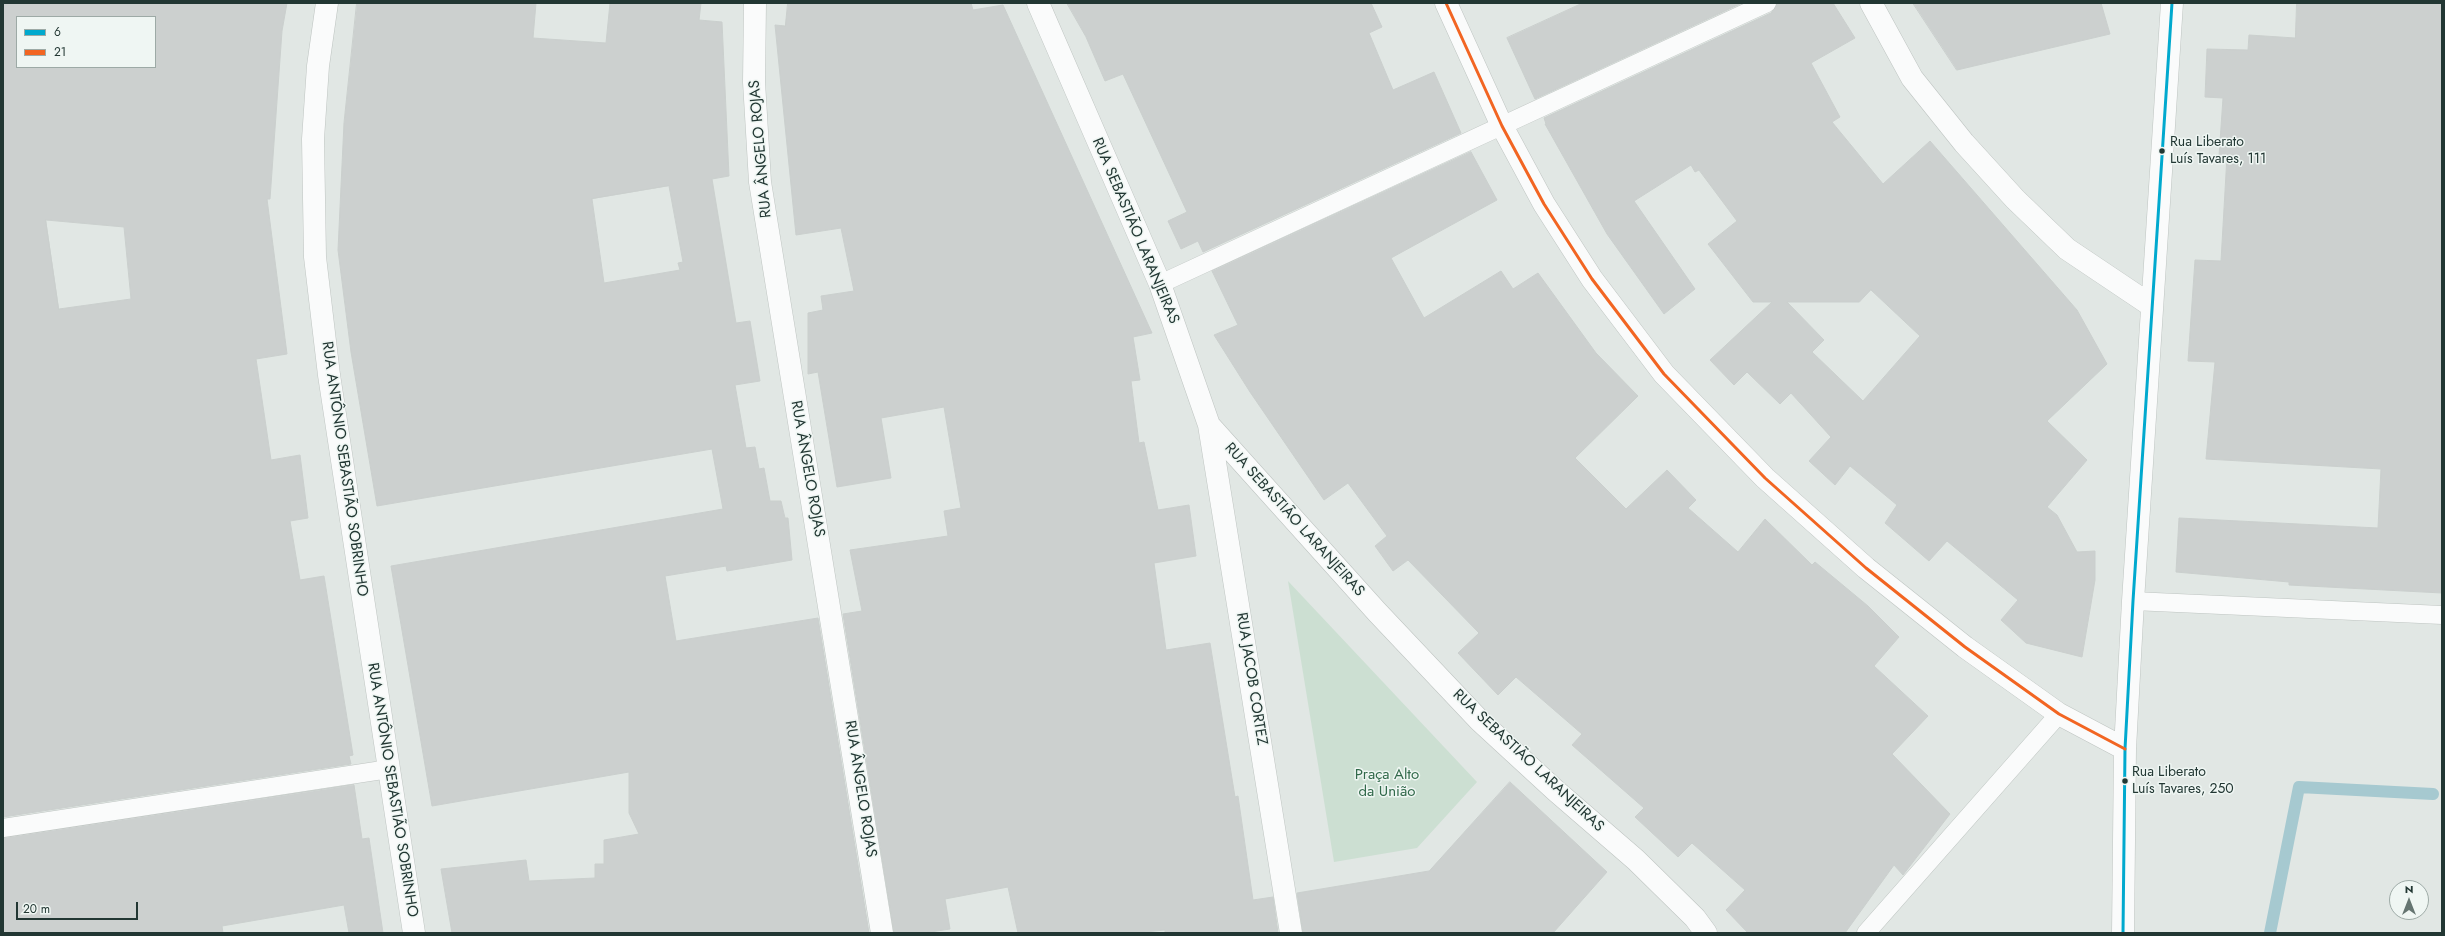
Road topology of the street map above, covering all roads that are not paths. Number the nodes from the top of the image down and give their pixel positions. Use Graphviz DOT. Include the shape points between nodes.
graph roads {
  1 [pos="326,3"];
  2 [pos="755,3"];
  3 [pos="1038,3"];
  4 [pos="1446,3"];
  5 [pos="1767,3"];
  6 [pos="1871,3"];
  7 [pos="2172,3"];
  8 [pos="1502,126"];
  9 [pos="1160,284"];
  10 [pos="2152,306"];
  11 [pos="1209,425"];
  12 [pos="2133,601"];
  13 [pos="2442,615"];
  14 [pos="2059,714"];
  15 [pos="2125,749"];
  16 [pos="389,769"];
  17 [pos="3,828"];
  18 [pos="414,933"];
  19 [pos="882,933"];
  20 [pos="1291,933"];
  21 [pos="1706,933"];
  22 [pos="1866,933"];
  23 [pos="2123,933"];
  1 -- 16 [label="street, RUA ANTÔNIO SEBASTIÃO SOBRINHO" via="313,139 315,257 329,375"];
  2 -- 19 [label="street, RUA ÂNGELO ROJAS" via="754,82 760,182"];
  3 -- 9 [label="street, RUA SEBASTIÃO LARANJEIRAS"];
  4 -- 8 [label="street"];
  5 -- 8 [label="lane"];
  6 -- 10 [label="street" via="1912,78 1964,143 2015,199 2067,248"];
  7 -- 10 [label="street"];
  8 -- 9 [label="lane"];
  8 -- 14 [label="street" via="1544,204 1592,279 1664,374 1765,478 1866,568 1965,648"];
  9 -- 11 [label="street, RUA SEBASTIÃO LARANJEIRAS"];
  10 -- 12 [label="street"];
  11 -- 20 [label="street, RUA JACOB CORTEZ"];
  11 -- 21 [label="street, RUA SEBASTIÃO LARANJEIRAS" via="1376,612 1480,721 1636,860 1696,918"];
  12 -- 13 [label="lane"];
  12 -- 15 [label="street"];
  14 -- 15 [label="street"];
  14 -- 22 [label="lane"];
  15 -- 23 [label="street"];
  16 -- 17 [label="lane"];
  16 -- 18 [label="street, RUA ANTÔNIO SEBASTIÃO SOBRINHO"];
}
